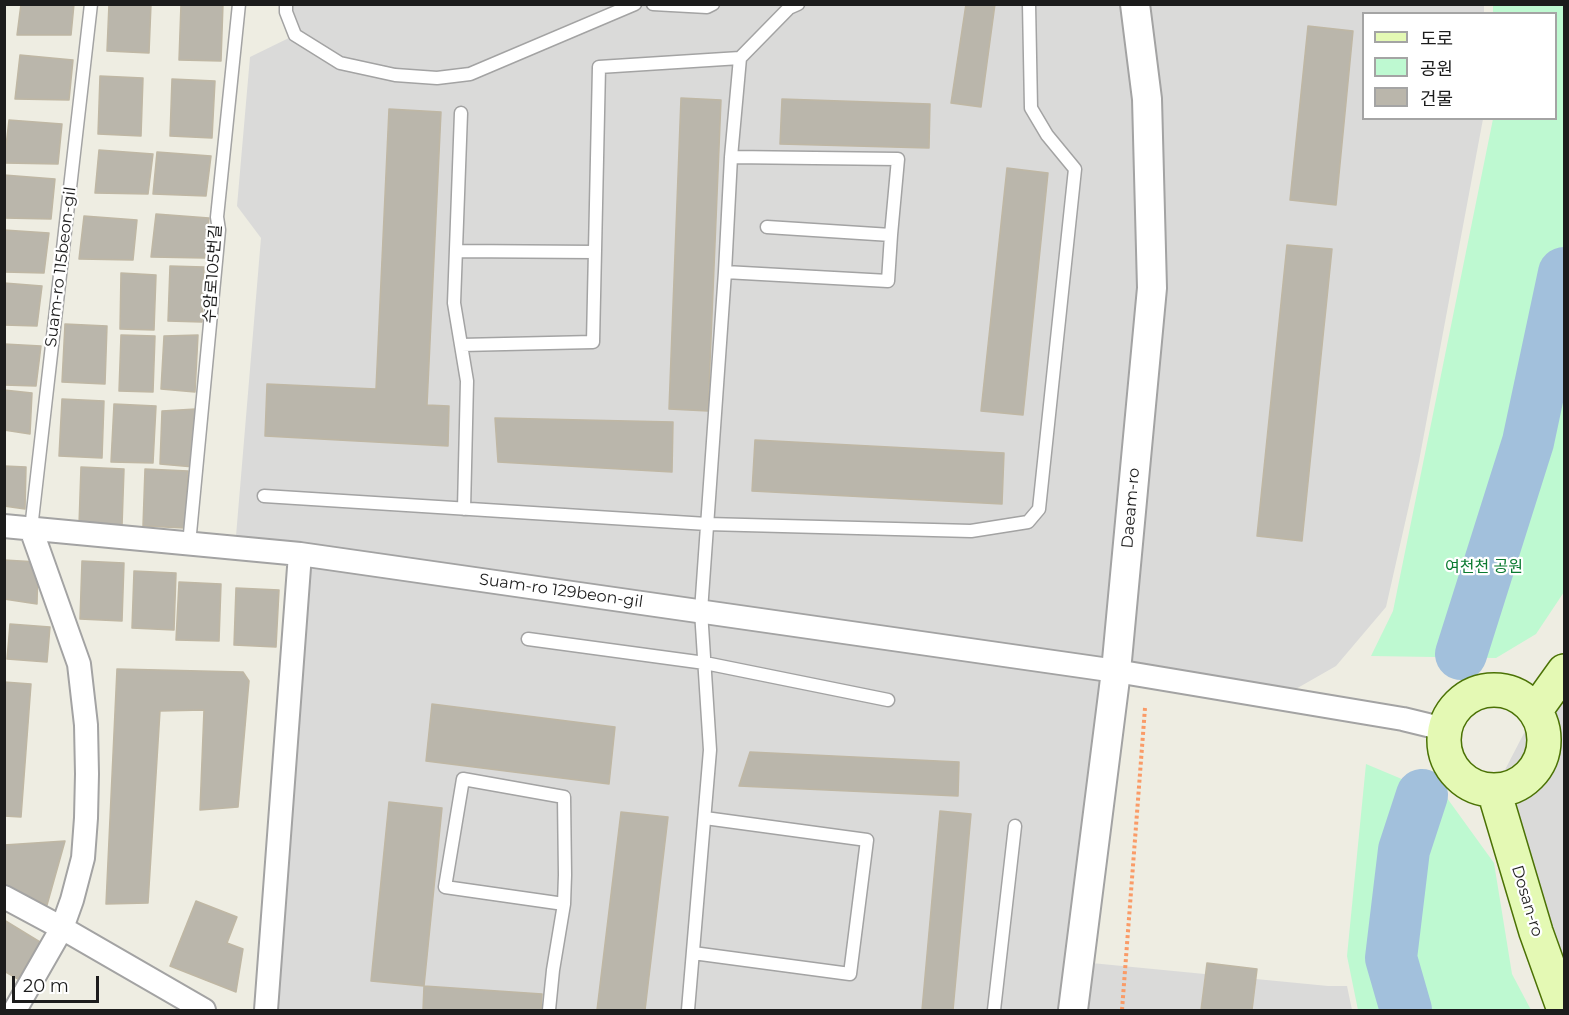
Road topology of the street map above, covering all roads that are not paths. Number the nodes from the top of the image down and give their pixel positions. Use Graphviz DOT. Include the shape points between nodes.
graph roads {
  1 [pos="91,4"];
  2 [pos="240,4"];
  3 [pos="286,4"];
  4 [pos="635,4"];
  5 [pos="653,4"];
  6 [pos="713,4"];
  7 [pos="798,4"];
  8 [pos="1029,4"];
  9 [pos="1135,4"];
  10 [pos="740,58"];
  11 [pos="461,112"];
  12 [pos="731,157"];
  13 [pos="767,227"];
  14 [pos="891,235"];
  15 [pos="456,251"];
  16 [pos="595,252"];
  17 [pos="725,272"];
  18 [pos="461,345"];
  19 [pos="264,496"];
  20 [pos="464,509"];
  21 [pos="707,524"];
  22 [pos="4,526"];
  23 [pos="31,529"];
  24 [pos="189,544"];
  25 [pos="300,554"];
  26 [pos="701,612"];
  27 [pos="528,639"];
  28 [pos="705,663"];
  29 [pos="1116,671"];
  30 [pos="1564,671"];
  31 [pos="888,700"];
  32 [pos="1536,710"];
  33 [pos="1444,729"];
  34 [pos="1494,791"];
  35 [pos="705,818"];
  36 [pos="1015,826"];
  37 [pos="4,897"];
  38 [pos="564,904"];
  39 [pos="62,927"];
  40 [pos="693,953"];
  41 [pos="178,1004"];
  42 [pos="1564,1010"];
  43 [pos="15,1011"];
  44 [pos="204,1011"];
  45 [pos="266,1011"];
  46 [pos="549,1011"];
  47 [pos="688,1011"];
  48 [pos="994,1011"];
  49 [pos="1073,1011"];
  1 -- 23 [label="lane, Suam-ro 115beon-gil"];
  2 -- 24 [label="lane, 수암로105번길"];
  3 -- 4 [label="lane" via="295,35 340,63 395,75 437,78 470,74"];
  5 -- 6 [label="lane"];
  7 -- 10 [label="lane" via="789,8"];
  8 -- 21 [label="lane" via="1031,108 1075,169 1039,509 1028,522 971,531"];
  9 -- 29 [label="street, Daeam-ro" via="1147,99 1152,288"];
  10 -- 12 [label="lane"];
  10 -- 16 [label="lane" via="599,67"];
  11 -- 15 [label="lane"];
  12 -- 14 [label="lane" via="898,159"];
  12 -- 17 [label="lane"];
  13 -- 14 [label="lane"];
  14 -- 17 [label="lane" via="888,281"];
  15 -- 16 [label="lane"];
  15 -- 18 [label="lane" via="454,303"];
  16 -- 18 [label="lane" via="593,342"];
  17 -- 21 [label="lane"];
  18 -- 20 [label="lane" via="467,381"];
  19 -- 20 [label="lane"];
  20 -- 21 [label="lane"];
  21 -- 26 [label="lane"];
  22 -- 23 [label="street, Suam-ro 129beon-gil"];
  23 -- 24 [label="street, Suam-ro 129beon-gil"];
  23 -- 39 [label="street" via="79,664 86,725 83,858"];
  24 -- 25 [label="street, Suam-ro 129beon-gil"];
  25 -- 26 [label="street, Suam-ro 129beon-gil"];
  25 -- 45 [label="street"];
  26 -- 28 [label="lane"];
  26 -- 29 [label="street, Suam-ro 129beon-gil"];
  27 -- 28 [label="lane"];
  28 -- 31 [label="lane"];
  28 -- 35 [label="lane" via="711,750"];
  29 -- 33 [label="street, Suam-ro 129beon-gil"];
  29 -- 49 [label="street, Daeam-ro"];
  30 -- 32 [label="main road"];
  32 -- 33 [label="main road" via="1510,691 1492,689 1470,695 1451,712"];
  32 -- 34 [label="main road" via="1545,746 1535,770 1514,787"];
  33 -- 34 [label="main road" via="1447,758 1457,775 1476,787"];
  34 -- 42 [label="main road, Dosan-ro"];
  35 -- 40 [label="lane"];
  35 -- 40 [label="lane" via="867,840 850,975"];
  36 -- 48 [label="lane"];
  37 -- 39 [label="street"];
  38 -- 38 [label="lane" via="564,797 463,779 445,887"];
  38 -- 46 [label="lane"];
  39 -- 41 [label="street"];
  39 -- 43 [label="street"];
  40 -- 47 [label="lane"];
  41 -- 44 [label="street"];
}
